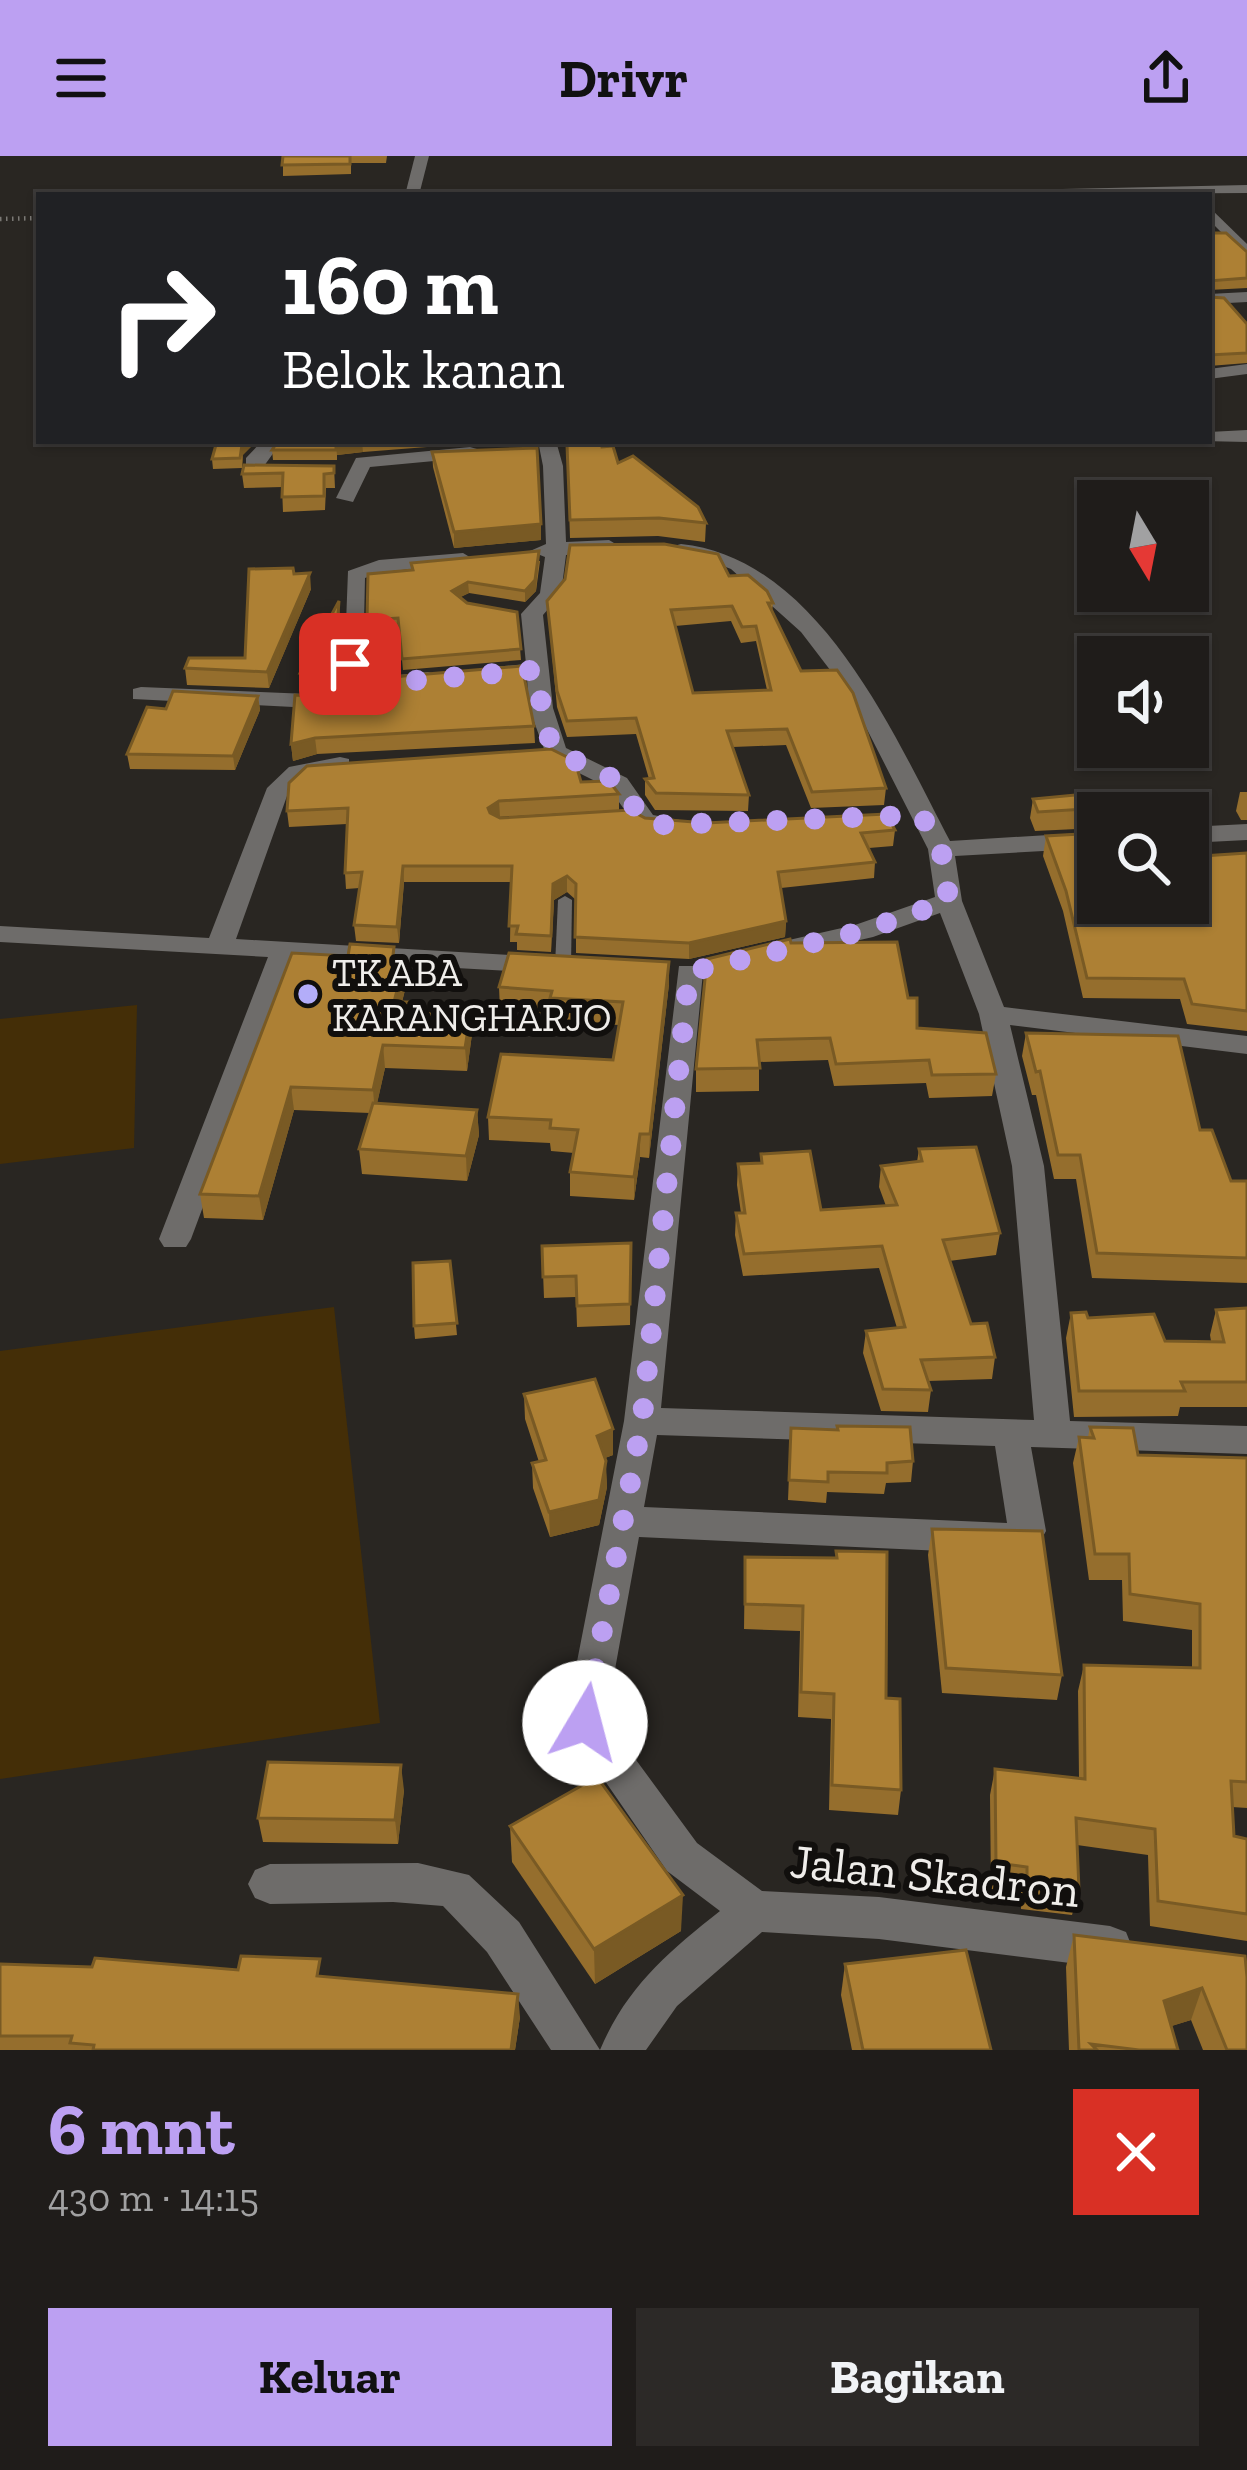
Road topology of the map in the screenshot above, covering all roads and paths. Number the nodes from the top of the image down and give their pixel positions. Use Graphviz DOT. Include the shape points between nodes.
graph roads {
  1 [pos="422,156"];
  2 [pos="1247,189"];
  3 [pos="413,192"];
  4 [pos="1206,192"];
  5 [pos="1212,214"];
  6 [pos="36,218"];
  7 [pos="0,219"];
  8 [pos="1247,253"];
  9 [pos="1247,297"];
  10 [pos="1212,298"];
  11 [pos="1247,369"];
  12 [pos="1212,374"];
  13 [pos="1247,436"];
  14 [pos="1212,438"];
  15 [pos="270,444"];
  16 [pos="547,445"];
  17 [pos="524,450"];
  18 [pos="502,451"];
  19 [pos="357,461"];
  20 [pos="298,472"];
  21 [pos="346,498"];
  22 [pos="641,547"];
  23 [pos="664,548"];
  24 [pos="556,549"];
  25 [pos="500,609"];
  26 [pos="532,614"];
  27 [pos="536,670"];
  28 [pos="373,684"];
  29 [pos="141,694"];
  30 [pos="556,752"];
  31 [pos="520,758"];
  32 [pos="359,763"];
  33 [pos="705,826"];
  34 [pos="1247,832"];
  35 [pos="1209,834"];
  36 [pos="1077,841"];
  37 [pos="941,849"];
  38 [pos="565,900"];
  39 [pos="949,901"];
  40 [pos="7,937"];
  41 [pos="220,945"];
  42 [pos="285,950"];
  43 [pos="754,956"];
  44 [pos="563,966"];
  45 [pos="600,969"];
  46 [pos="654,971"];
  47 [pos="993,1014"];
  48 [pos="1247,1045"];
  49 [pos="175,1239"];
  50 [pos="642,1421"];
  51 [pos="1010,1431"];
  52 [pos="1053,1432"];
  53 [pos="1247,1440"];
  54 [pos="622,1521"];
  55 [pos="269,1884"];
  56 [pos="754,1911"];
  57 [pos="1155,1953"];
  58 [pos="577,2050"];
  59 [pos="623,2050"];
  1 -- 3 [label="street"];
  2 -- 4 [label="street"];
  5 -- 8 [label="street"];
  6 -- 7 [label="path"];
  9 -- 10 [label="street"];
  11 -- 12 [label="street"];
  13 -- 14 [label="street"];
  15 -- 20 [label="street" via="253,471"];
  16 -- 17 [label="street"];
  16 -- 24 [label="street"];
  18 -- 19 [label="street"];
  19 -- 21 [label="street"];
  22 -- 24 [label="street"];
  23 -- 37 [label="street" via="738,565 809,627 861,695 909,816"];
  24 -- 26 [label="street" via="550,594"];
  24 -- 28 [label="street" via="358,571 350,664"];
  25 -- 26 [label="street"];
  26 -- 27 [label="street"];
  27 -- 28 [label="street"];
  27 -- 30 [label="street"];
  28 -- 29 [label="street" via="379,700 370,704"];
  30 -- 31 [label="street"];
  30 -- 33 [label="street" via="626,792 628,818"];
  32 -- 41 [label="street" via="298,772 276,793"];
  34 -- 35 [label="street"];
  36 -- 37 [label="street"];
  37 -- 39 [label="street"];
  38 -- 44 [label="lane"];
  39 -- 43 [label="street"];
  39 -- 47 [label="street"];
  40 -- 41 [label="street"];
  41 -- 42 [label="street"];
  42 -- 44 [label="street"];
  42 -- 49 [label="street"];
  44 -- 45 [label="street"];
  46 -- 50 [label="street" via="700,969"];
  47 -- 48 [label="street"];
  47 -- 52 [label="street" via="1028,1166"];
  50 -- 51 [label="street"];
  50 -- 54 [label="street"];
  51 -- 52 [label="street"];
  51 -- 54 [label="street" via="1028,1531 1009,1539"];
  52 -- 53 [label="street"];
  54 -- 56 [label="street" via="585,1723 682,1857"];
  55 -- 58 [label="street" via="455,1890 482,1910"];
  56 -- 57 [label="street, Jalan Skadron" via="879,1918"];
  56 -- 59 [label="street" via="678,1974 629,2029"];
}
